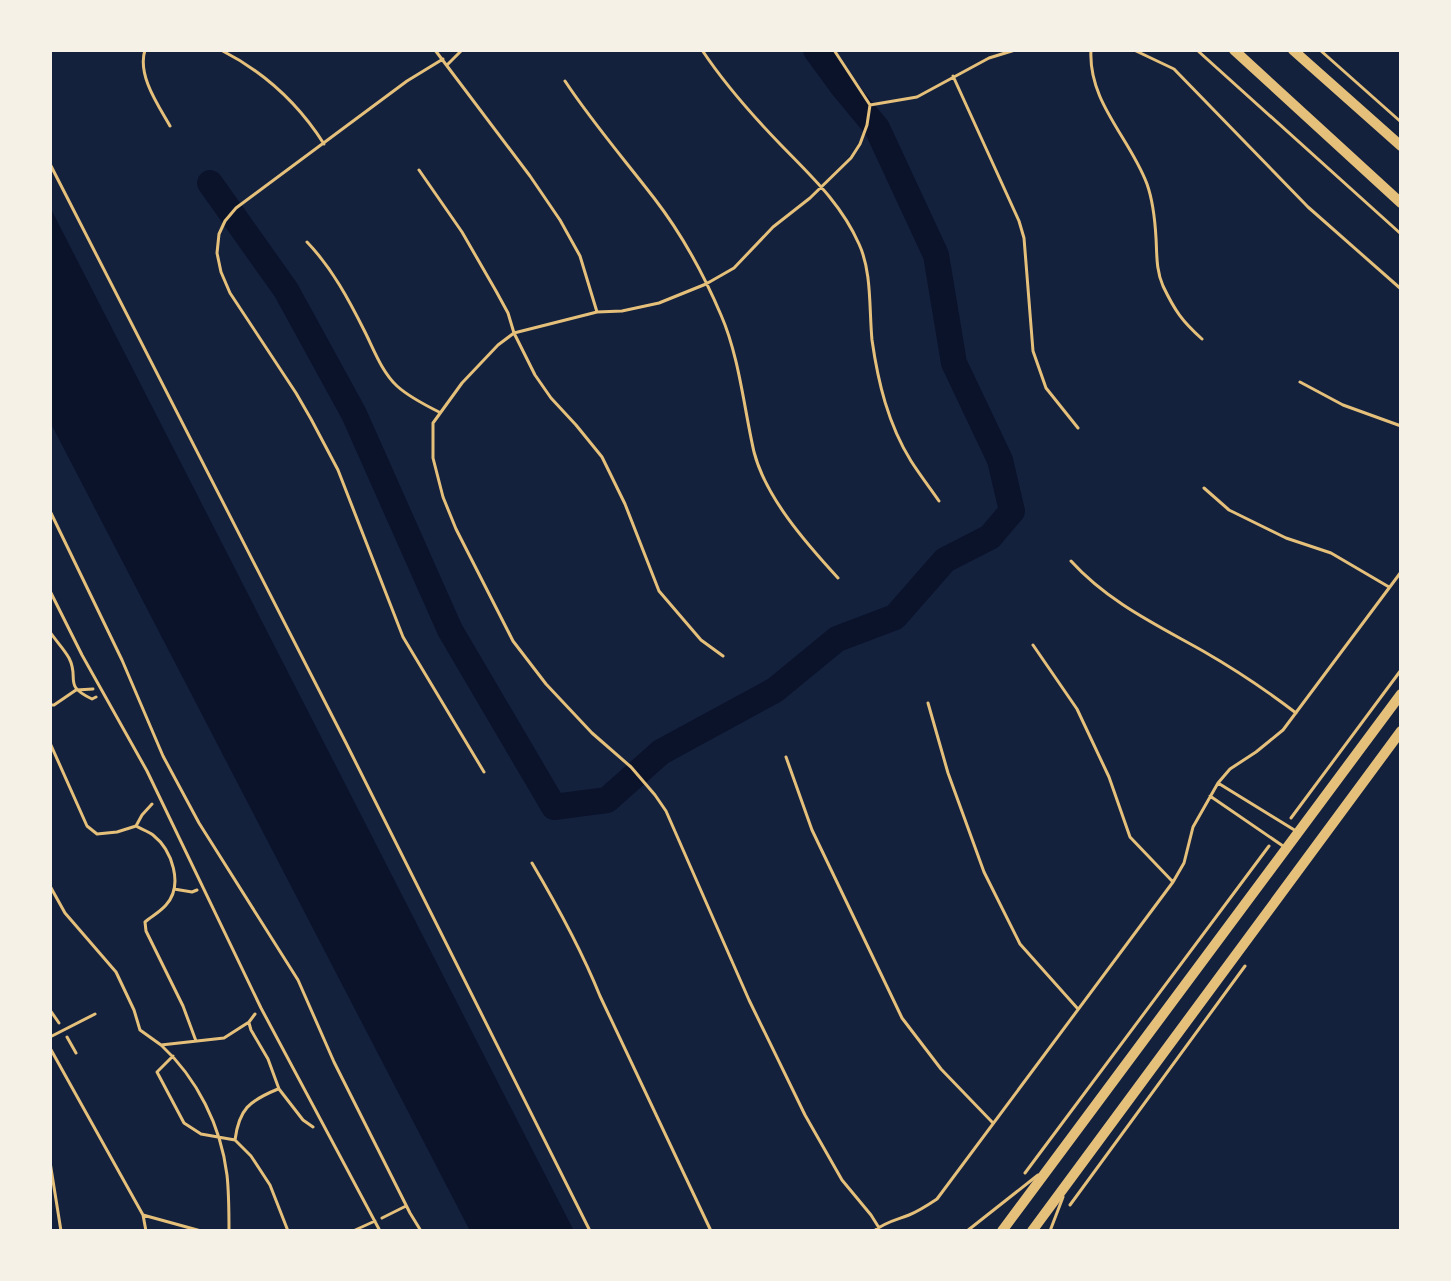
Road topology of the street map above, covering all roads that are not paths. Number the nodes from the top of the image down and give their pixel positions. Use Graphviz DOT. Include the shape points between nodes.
graph roads {
  1 [pos="145,50"];
  2 [pos="221,50"];
  3 [pos="462,50"];
  4 [pos="702,50"];
  5 [pos="834,50"];
  6 [pos="1015,50"];
  7 [pos="1091,50"];
  8 [pos="1134,50"];
  9 [pos="1234,50"];
  10 [pos="1293,50"];
  11 [pos="437,51"];
  12 [pos="443,59"];
  13 [pos="447,65"];
  14 [pos="953,76"];
  15 [pos="565,81"];
  16 [pos="870,105"];
  17 [pos="170,126"];
  18 [pos="324,144"];
  19 [pos="1401,146"];
  20 [pos="419,170"];
  21 [pos="822,187"];
  22 [pos="1401,203"];
  23 [pos="307,242"];
  24 [pos="706,284"];
  25 [pos="1401,289"];
  26 [pos="597,312"];
  27 [pos="514,333"];
  28 [pos="1202,339"];
  29 [pos="1300,382"];
  30 [pos="440,413"];
  31 [pos="1401,426"];
  32 [pos="1078,428"];
  33 [pos="1204,488"];
  34 [pos="939,501"];
  35 [pos="1071,561"];
  36 [pos="1401,572"];
  37 [pos="838,578"];
  38 [pos="1390,587"];
  39 [pos="50,591"];
  40 [pos="1033,645"];
  41 [pos="723,656"];
  42 [pos="1401,694"];
  43 [pos="928,703"];
  44 [pos="1296,713"];
  45 [pos="1401,731"];
  46 [pos="786,757"];
  47 [pos="484,772"];
  48 [pos="1218,783"];
  49 [pos="1210,796"];
  50 [pos="1298,832"];
  51 [pos="1286,848"];
  52 [pos="532,863"];
  53 [pos="1173,882"];
  54 [pos="1078,1009"];
  55 [pos="95,1014"];
  56 [pos="50,1037"];
  57 [pos="50,1048"];
  58 [pos="993,1123"];
  59 [pos="50,1162"];
  60 [pos="1050,1166"];
  61 [pos="1069,1180"];
  62 [pos="143,1215"];
  63 [pos="375,1221"];
  64 [pos="880,1229"];
  65 [pos="61,1231"];
  66 [pos="146,1231"];
  67 [pos="201,1231"];
  68 [pos="353,1231"];
  69 [pos="380,1231"];
  70 [pos="711,1231"];
  71 [pos="874,1231"];
  72 [pos="967,1231"];
  73 [pos="1002,1231"];
  74 [pos="1032,1231"];
  75 [pos="1050,1231"];
  1 -- 17 [label="lane" via="146,75"];
  2 -- 18 [label="lane" via="278,88"];
  3 -- 13 [label="lane"];
  4 -- 21 [label="lane"];
  5 -- 16 [label="lane"];
  6 -- 14 [label="lane"];
  7 -- 28 [label="lane" via="1096,88 1148,186 1162,283 1181,321"];
  8 -- 25 [label="lane" via="1174,69 1308,207"];
  9 -- 22 [label="main road"];
  10 -- 19 [label="main road"];
  11 -- 12 [label="lane"];
  12 -- 13 [label="lane"];
  12 -- 18 [label="lane"];
  13 -- 26 [label="lane" via="560,220 580,256"];
  14 -- 16 [label="lane" via="917,97"];
  14 -- 32 [label="lane" via="1024,238 1038,368 1046,388"];
  15 -- 24 [label="lane" via="668,217"];
  16 -- 21 [label="lane" via="860,144"];
  18 -- 47 [label="lane" via="225,221 217,253 221,272 338,470 403,637"];
  20 -- 27 [label="lane" via="470,245"];
  21 -- 24 [label="lane" via="734,268"];
  21 -- 34 [label="lane" via="861,247 886,408 911,460"];
  23 -- 30 [label="lane" via="348,298 396,385"];
  24 -- 26 [label="lane" via="659,303"];
  24 -- 37 [label="lane" via="730,339 764,478"];
  26 -- 27 [label="lane"];
  27 -- 30 [label="lane" via="462,383"];
  27 -- 41 [label="lane" via="551,398 602,457 659,591 701,640"];
  29 -- 31 [label="lane"];
  30 -- 64 [label="lane" via="433,423 433,458 443,497 513,641 546,684 661,803 805,1115 842,1180"];
  33 -- 38 [label="lane" via="1229,510 1331,553"];
  35 -- 44 [label="lane" via="1105,593 1256,683"];
  36 -- 38 [label="lane"];
  38 -- 44 [label="lane"];
  39 -- 63 [label="lane"];
  40 -- 53 [label="lane" via="1077,709 1130,837"];
  42 -- 50 [label="main road"];
  43 -- 54 [label="lane" via="984,872 1020,944"];
  44 -- 48 [label="lane"];
  45 -- 61 [label="main road"];
  46 -- 58 [label="lane" via="812,830 902,1018"];
  48 -- 49 [label="lane"];
  48 -- 50 [label="lane"];
  49 -- 51 [label="lane"];
  49 -- 53 [label="lane"];
  50 -- 51 [label="main road"];
  51 -- 60 [label="main road"];
  52 -- 70 [label="lane" via="584,957"];
  53 -- 54 [label="lane"];
  54 -- 58 [label="lane"];
  55 -- 56 [label="lane"];
  57 -- 62 [label="lane"];
  58 -- 64 [label="lane" via="937,1199"];
  59 -- 65 [label="lane"];
  60 -- 72 [label="lane"];
  60 -- 73 [label="main road"];
  61 -- 74 [label="main road"];
  61 -- 75 [label="lane"];
  62 -- 66 [label="lane"];
  62 -- 67 [label="lane"];
  63 -- 68 [label="lane"];
  63 -- 69 [label="lane"];
  64 -- 71 [label="lane"];
}
